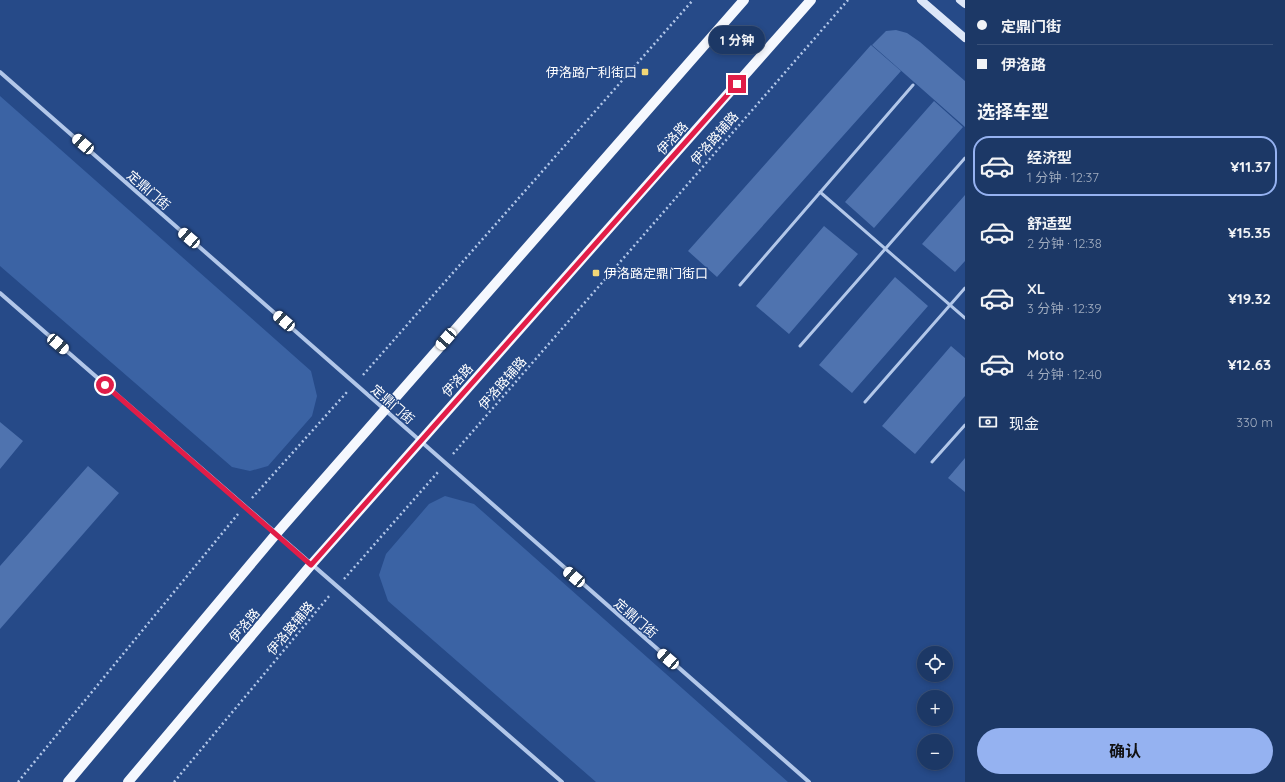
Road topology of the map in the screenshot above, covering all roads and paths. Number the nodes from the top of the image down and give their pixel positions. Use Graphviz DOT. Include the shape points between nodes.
graph roads {
  1 [pos="744,0"];
  2 [pos="811,0"];
  3 [pos="848,0"];
  4 [pos="921,0"];
  5 [pos="960,0"];
  6 [pos="965,4"];
  7 [pos="965,38"];
  8 [pos="0,72"];
  9 [pos="913,86"];
  10 [pos="965,158"];
  11 [pos="820,192"];
  12 [pos="886,249"];
  13 [pos="740,285"];
  14 [pos="965,288"];
  15 [pos="0,294"];
  16 [pos="950,305"];
  17 [pos="965,318"];
  18 [pos="800,346"];
  19 [pos="865,402"];
  20 [pos="385,409"];
  21 [pos="965,425"];
  22 [pos="420,441"];
  23 [pos="932,462"];
  24 [pos="445,464"];
  25 [pos="276,534"];
  26 [pos="311,565"];
  27 [pos="338,587"];
  28 [pos="68,782"];
  29 [pos="128,782"];
  30 [pos="174,782"];
  31 [pos="562,782"];
  32 [pos="809,782"];
  1 -- 20 [label="main road"];
  2 -- 22 [label="main road, 伊洛路"];
  3 -- 24 [label="path, 伊洛路辅路"];
  4 -- 7 [label="street"];
  5 -- 6 [label="street"];
  8 -- 20 [label="street, 定鼎门街"];
  9 -- 11 [label="lane"];
  10 -- 12 [label="lane"];
  11 -- 12 [label="lane"];
  11 -- 13 [label="lane"];
  12 -- 16 [label="lane"];
  12 -- 18 [label="lane"];
  14 -- 16 [label="lane"];
  15 -- 25 [label="street"];
  16 -- 17 [label="lane"];
  16 -- 19 [label="lane"];
  20 -- 22 [label="street, 定鼎门街"];
  20 -- 25 [label="main road"];
  21 -- 23 [label="lane"];
  22 -- 24 [label="street, 定鼎门街"];
  22 -- 26 [label="main road, 伊洛路"];
  24 -- 27 [label="path, 伊洛路辅路"];
  24 -- 32 [label="street, 定鼎门街"];
  25 -- 26 [label="street"];
  25 -- 28 [label="main road"];
  26 -- 27 [label="street"];
  26 -- 29 [label="main road, 伊洛路"];
  27 -- 30 [label="path, 伊洛路辅路"];
  27 -- 31 [label="street"];
}
